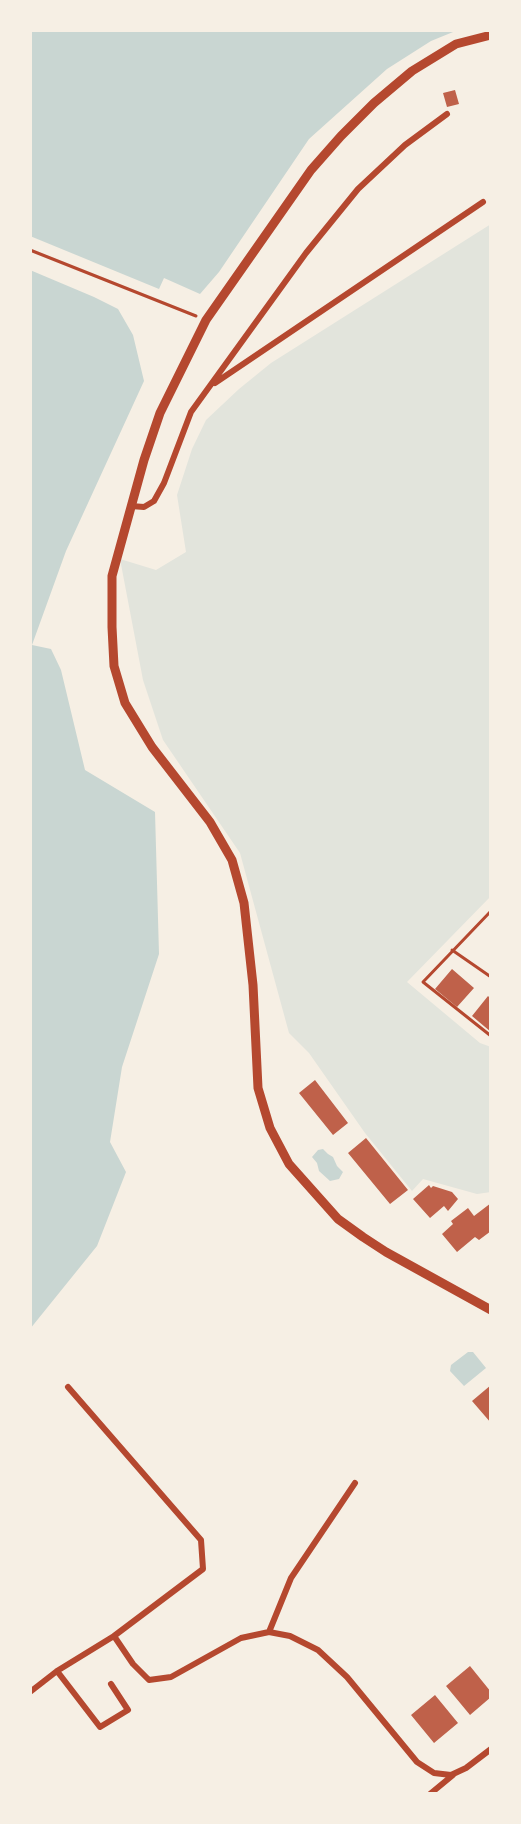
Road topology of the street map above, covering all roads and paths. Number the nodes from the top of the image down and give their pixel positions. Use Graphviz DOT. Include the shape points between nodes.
graph roads {
  1 [pos="491,35"];
  2 [pos="447,114"];
  3 [pos="483,202"];
  4 [pos="30,250"];
  5 [pos="206,320"];
  6 [pos="212,385"];
  7 [pos="131,506"];
  8 [pos="491,911"];
  9 [pos="452,950"];
  10 [pos="491,971"];
  11 [pos="489,976"];
  12 [pos="491,1036"];
  13 [pos="491,1310"];
  14 [pos="68,1387"];
  15 [pos="355,1483"];
  16 [pos="269,1632"];
  17 [pos="114,1636"];
  18 [pos="57,1671"];
  19 [pos="111,1684"];
  20 [pos="30,1692"];
  21 [pos="491,1749"];
  22 [pos="456,1773"];
  23 [pos="430,1794"];
  1 -- 5 [label="main road" via="456,44 412,71 374,103 310,170"];
  2 -- 6 [label="street" via="405,145 358,189 306,253"];
  3 -- 6 [label="street"];
  4 -- 5 [label="path"];
  5 -- 7 [label="main road" via="160,413"];
  6 -- 7 [label="street" via="191,412 154,501 144,507"];
  7 -- 13 [label="main road" via="112,576 114,666 122,695 137,723 210,822 232,860 244,903 258,1088 270,1128 289,1164 338,1219 386,1252"];
  8 -- 9 [label="lane"];
  9 -- 11 [label="lane"];
  9 -- 12 [label="lane" via="423,982"];
  10 -- 11 [label="lane"];
  14 -- 17 [label="street" via="201,1540 203,1569"];
  15 -- 16 [label="street" via="291,1578"];
  16 -- 17 [label="street" via="241,1638 171,1677 149,1680"];
  16 -- 22 [label="street" via="290,1636 318,1650 346,1677 417,1762 434,1773"];
  17 -- 18 [label="street"];
  18 -- 19 [label="street" via="100,1727 128,1710"];
  18 -- 20 [label="street"];
  21 -- 22 [label="street"];
  22 -- 23 [label="street"];
}
